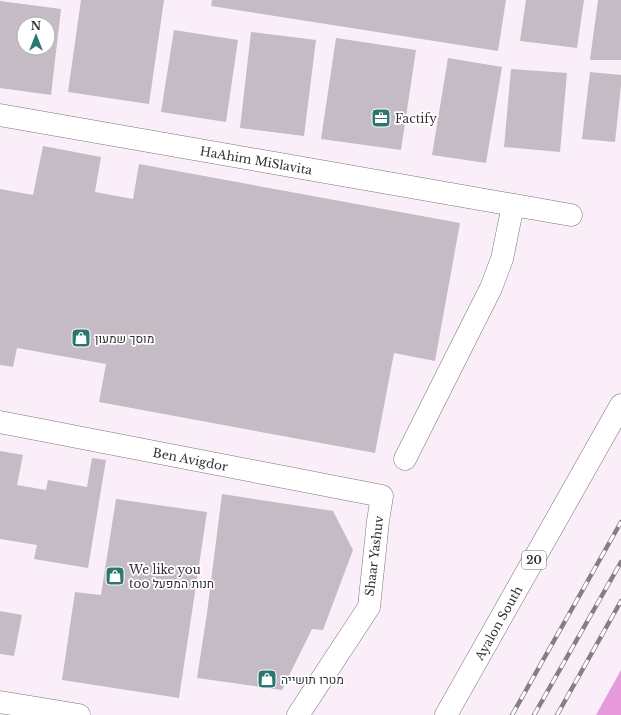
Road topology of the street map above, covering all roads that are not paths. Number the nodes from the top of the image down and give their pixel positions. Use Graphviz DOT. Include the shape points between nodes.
graph roads {
  1 [pos="0,115"];
  2 [pos="513,205"];
  3 [pos="571,215"];
  4 [pos="621,405"];
  5 [pos="0,422"];
  6 [pos="406,459"];
  7 [pos="382,496"];
  8 [pos="0,702"];
  9 [pos="79,715"];
  10 [pos="298,715"];
  11 [pos="446,715"];
  1 -- 2 [label="main road, HaAhim MiSlavita"];
  2 -- 3 [label="main road, HaAhim MiSlavita"];
  2 -- 6 [label="main road" via="502,259 491,288"];
  4 -- 11 [label="main road, Ayalon South / 20"];
  5 -- 7 [label="main road, Ben Avigdor"];
  7 -- 10 [label="main road, Shaar Yashuv" via="369,607"];
  8 -- 9 [label="main road"];
}
